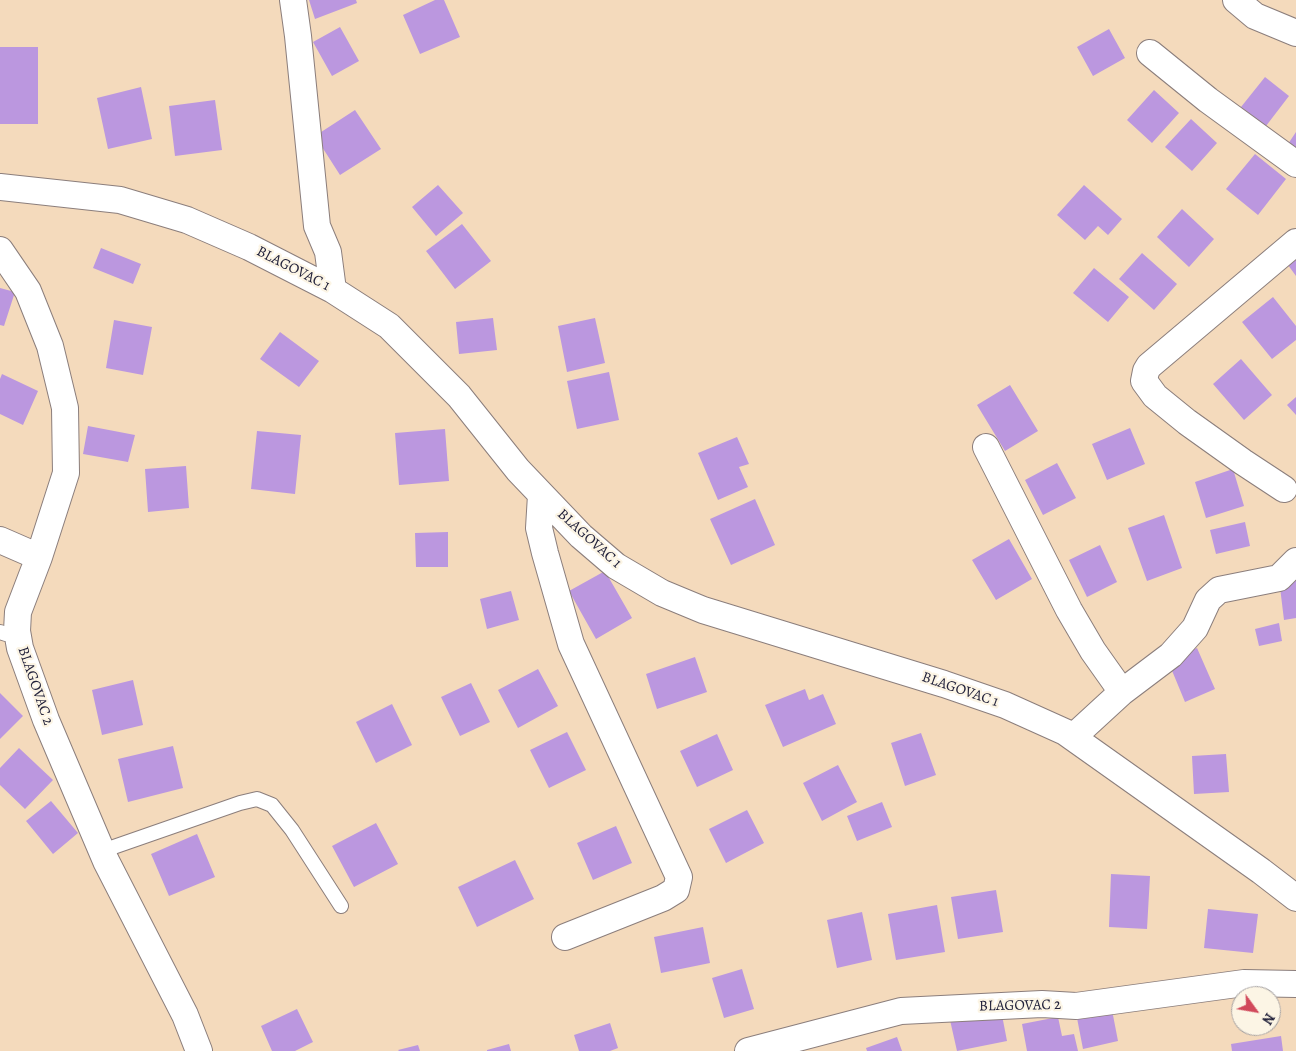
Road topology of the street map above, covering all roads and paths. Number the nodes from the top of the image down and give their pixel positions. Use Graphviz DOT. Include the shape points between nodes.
graph roads {
  1 [pos="293,0"];
  2 [pos="1236,0"];
  3 [pos="1296,33"];
  4 [pos="1150,53"];
  5 [pos="1296,164"];
  6 [pos="0,187"];
  7 [pos="1296,242"];
  8 [pos="0,250"];
  9 [pos="333,290"];
  10 [pos="986,447"];
  11 [pos="1284,489"];
  12 [pos="541,495"];
  13 [pos="0,540"];
  14 [pos="40,557"];
  15 [pos="1296,561"];
  16 [pos="8,632"];
  17 [pos="1122,692"];
  18 [pos="1073,737"];
  19 [pos="102,851"];
  20 [pos="1296,898"];
  21 [pos="341,906"];
  22 [pos="565,937"];
  23 [pos="1296,984"];
  24 [pos="199,1051"];
  25 [pos="748,1051"];
  1 -- 9 [label="street" via="317,226 328,252"];
  2 -- 3 [label="street" via="1255,16"];
  4 -- 5 [label="street"];
  6 -- 9 [label="street, BLAGOVAC 1" via="120,200 187,220"];
  7 -- 11 [label="street" via="1149,366 1144,381 1155,396 1187,422"];
  8 -- 14 [label="street, BLAGOVAC 2" via="28,291 50,346 65,408 66,473"];
  9 -- 12 [label="street, BLAGOVAC 1" via="396,333 459,396"];
  10 -- 17 [label="street" via="1069,610"];
  12 -- 18 [label="street, BLAGOVAC 1" via="616,566 662,593 703,610 1005,705"];
  12 -- 22 [label="street" via="539,528 571,644 679,876 676,890 663,898"];
  13 -- 14 [label="street"];
  14 -- 16 [label="street, BLAGOVAC 2"];
  15 -- 17 [label="street" via="1279,578 1219,590 1208,600 1195,628 1171,655"];
  16 -- 19 [label="street, BLAGOVAC 2" via="20,648 46,720"];
  17 -- 18 [label="street"];
  18 -- 20 [label="street, BLAGOVAC 1"];
  19 -- 21 [label="lane" via="258,799 272,805 292,830"];
  19 -- 24 [label="street, BLAGOVAC 2" via="185,1014"];
  23 -- 25 [label="street, BLAGOVAC 2" via="1244,983 1076,1006 1042,1004 901,1011"];
}
